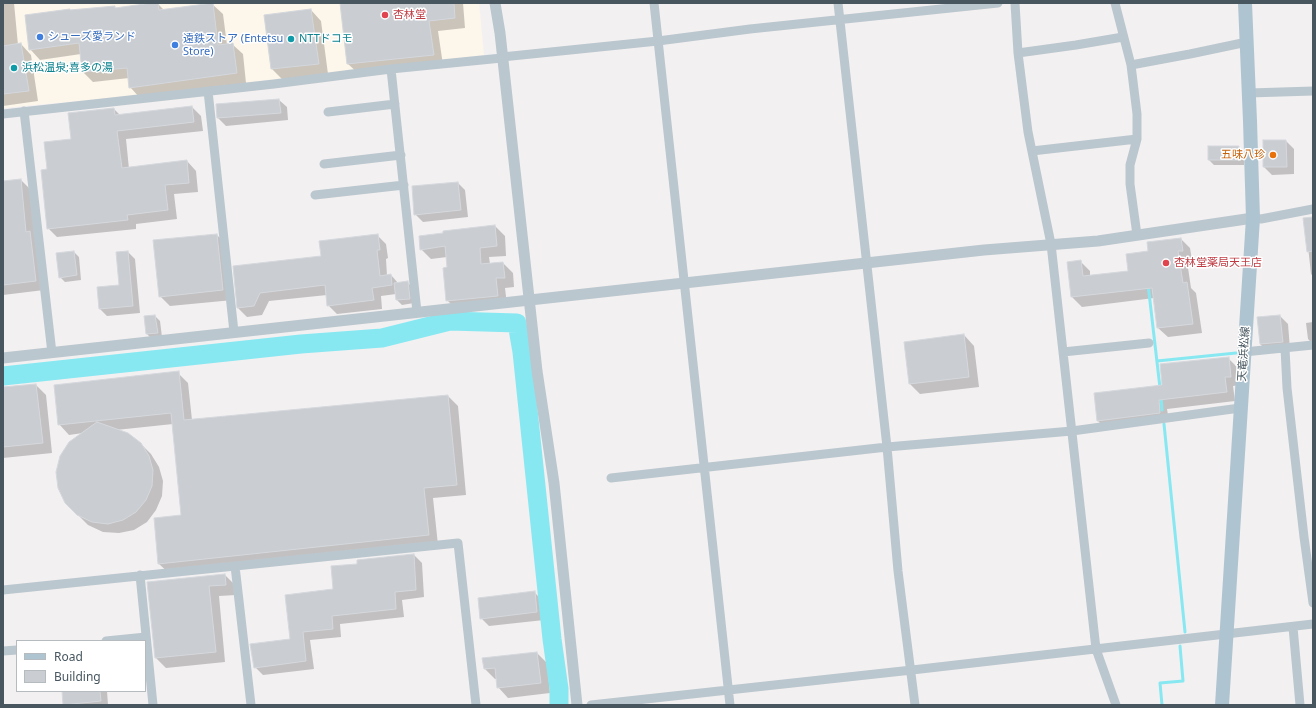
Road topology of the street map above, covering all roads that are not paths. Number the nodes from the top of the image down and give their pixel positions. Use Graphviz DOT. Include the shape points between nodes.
graph roads {
  1 [pos="495,3"];
  2 [pos="654,3"];
  3 [pos="838,3"];
  4 [pos="998,3"];
  5 [pos="1015,3"];
  6 [pos="1115,3"];
  7 [pos="1245,3"];
  8 [pos="840,19"];
  9 [pos="1123,37"];
  10 [pos="658,41"];
  11 [pos="1247,42"];
  12 [pos="1018,53"];
  13 [pos="497,58"];
  14 [pos="1131,65"];
  15 [pos="391,69"];
  16 [pos="208,91"];
  17 [pos="1313,91"];
  18 [pos="1249,93"];
  19 [pos="395,104"];
  20 [pos="24,111"];
  21 [pos="328,112"];
  22 [pos="3,114"];
  23 [pos="1137,139"];
  24 [pos="1032,152"];
  25 [pos="401,155"];
  26 [pos="324,164"];
  27 [pos="404,185"];
  28 [pos="315,195"];
  29 [pos="1313,209"];
  30 [pos="1253,218"];
  31 [pos="1137,235"];
  32 [pos="1051,244"];
  33 [pos="867,263"];
  34 [pos="685,283"];
  35 [pos="528,300"];
  36 [pos="418,312"];
  37 [pos="234,332"];
  38 [pos="1149,343"];
  39 [pos="1313,346"];
  40 [pos="1285,348"];
  41 [pos="1063,352"];
  42 [pos="1244,352"];
  43 [pos="52,353"];
  44 [pos="3,358"];
  45 [pos="1240,408"];
  46 [pos="1072,431"];
  47 [pos="887,447"];
  48 [pos="705,467"];
  49 [pos="611,478"];
  50 [pos="235,566"];
  51 [pos="140,575"];
  52 [pos="3,590"];
  53 [pos="1313,603"];
  54 [pos="1313,624"];
  55 [pos="1293,627"];
  56 [pos="1226,634"];
  57 [pos="146,637"];
  58 [pos="116,640"];
  59 [pos="1096,649"];
  60 [pos="16,650"];
  61 [pos="3,651"];
  62 [pos="912,670"];
  63 [pos="728,690"];
  64 [pos="153,705"];
  65 [pos="251,705"];
  66 [pos="476,705"];
  67 [pos="577,705"];
  68 [pos="591,705"];
  69 [pos="730,705"];
  70 [pos="916,705"];
  71 [pos="1116,705"];
  72 [pos="1222,705"];
  73 [pos="1300,705"];
  1 -- 13 [label="street"];
  2 -- 10 [label="street"];
  3 -- 8 [label="street"];
  4 -- 8 [label="street"];
  5 -- 12 [label="street"];
  6 -- 9 [label="street"];
  7 -- 11 [label="main road, 天竜浜松線"];
  8 -- 10 [label="street"];
  8 -- 33 [label="street"];
  9 -- 12 [label="street"];
  9 -- 14 [label="street"];
  10 -- 13 [label="street"];
  10 -- 34 [label="street"];
  11 -- 14 [label="street"];
  11 -- 18 [label="main road, 天竜浜松線"];
  12 -- 24 [label="street"];
  13 -- 15 [label="street"];
  13 -- 35 [label="street"];
  14 -- 23 [label="street" via="1137,114"];
  15 -- 16 [label="street"];
  15 -- 19 [label="street"];
  16 -- 20 [label="street"];
  16 -- 37 [label="street"];
  17 -- 18 [label="street"];
  18 -- 30 [label="main road, 天竜浜松線"];
  19 -- 21 [label="street"];
  19 -- 25 [label="street"];
  20 -- 22 [label="street"];
  20 -- 43 [label="street"];
  23 -- 24 [label="street"];
  23 -- 31 [label="street" via="1130,165 1130,184"];
  24 -- 32 [label="street"];
  25 -- 26 [label="street"];
  25 -- 27 [label="street"];
  27 -- 28 [label="street"];
  27 -- 36 [label="street"];
  29 -- 30 [label="street"];
  30 -- 31 [label="street"];
  30 -- 42 [label="main road, 天竜浜松線"];
  31 -- 32 [label="street"];
  32 -- 33 [label="street"];
  32 -- 41 [label="street"];
  33 -- 34 [label="street"];
  33 -- 47 [label="street"];
  34 -- 35 [label="street"];
  34 -- 48 [label="street"];
  35 -- 36 [label="street"];
  35 -- 67 [label="street" via="554,483"];
  36 -- 37 [label="street"];
  37 -- 43 [label="street"];
  38 -- 41 [label="street"];
  39 -- 40 [label="street"];
  40 -- 42 [label="street"];
  40 -- 53 [label="street" via="1287,388"];
  41 -- 46 [label="street"];
  42 -- 45 [label="main road, 天竜浜松線"];
  43 -- 44 [label="street"];
  45 -- 46 [label="street"];
  45 -- 56 [label="main road, 天竜浜松線"];
  46 -- 47 [label="street"];
  46 -- 59 [label="street"];
  47 -- 48 [label="street"];
  47 -- 62 [label="street" via="898,571"];
  48 -- 49 [label="street"];
  48 -- 63 [label="street"];
  50 -- 51 [label="street"];
  50 -- 65 [label="street"];
  50 -- 66 [label="street" via="458,543"];
  51 -- 52 [label="street"];
  51 -- 57 [label="street"];
  54 -- 55 [label="street"];
  55 -- 56 [label="street"];
  55 -- 73 [label="street"];
  56 -- 59 [label="street"];
  56 -- 72 [label="main road, 天竜浜松線"];
  57 -- 58 [label="street"];
  57 -- 64 [label="street"];
  59 -- 62 [label="street"];
  59 -- 71 [label="street"];
  60 -- 61 [label="street"];
  62 -- 63 [label="street"];
  62 -- 70 [label="street"];
  63 -- 68 [label="street"];
  63 -- 69 [label="street"];
}
